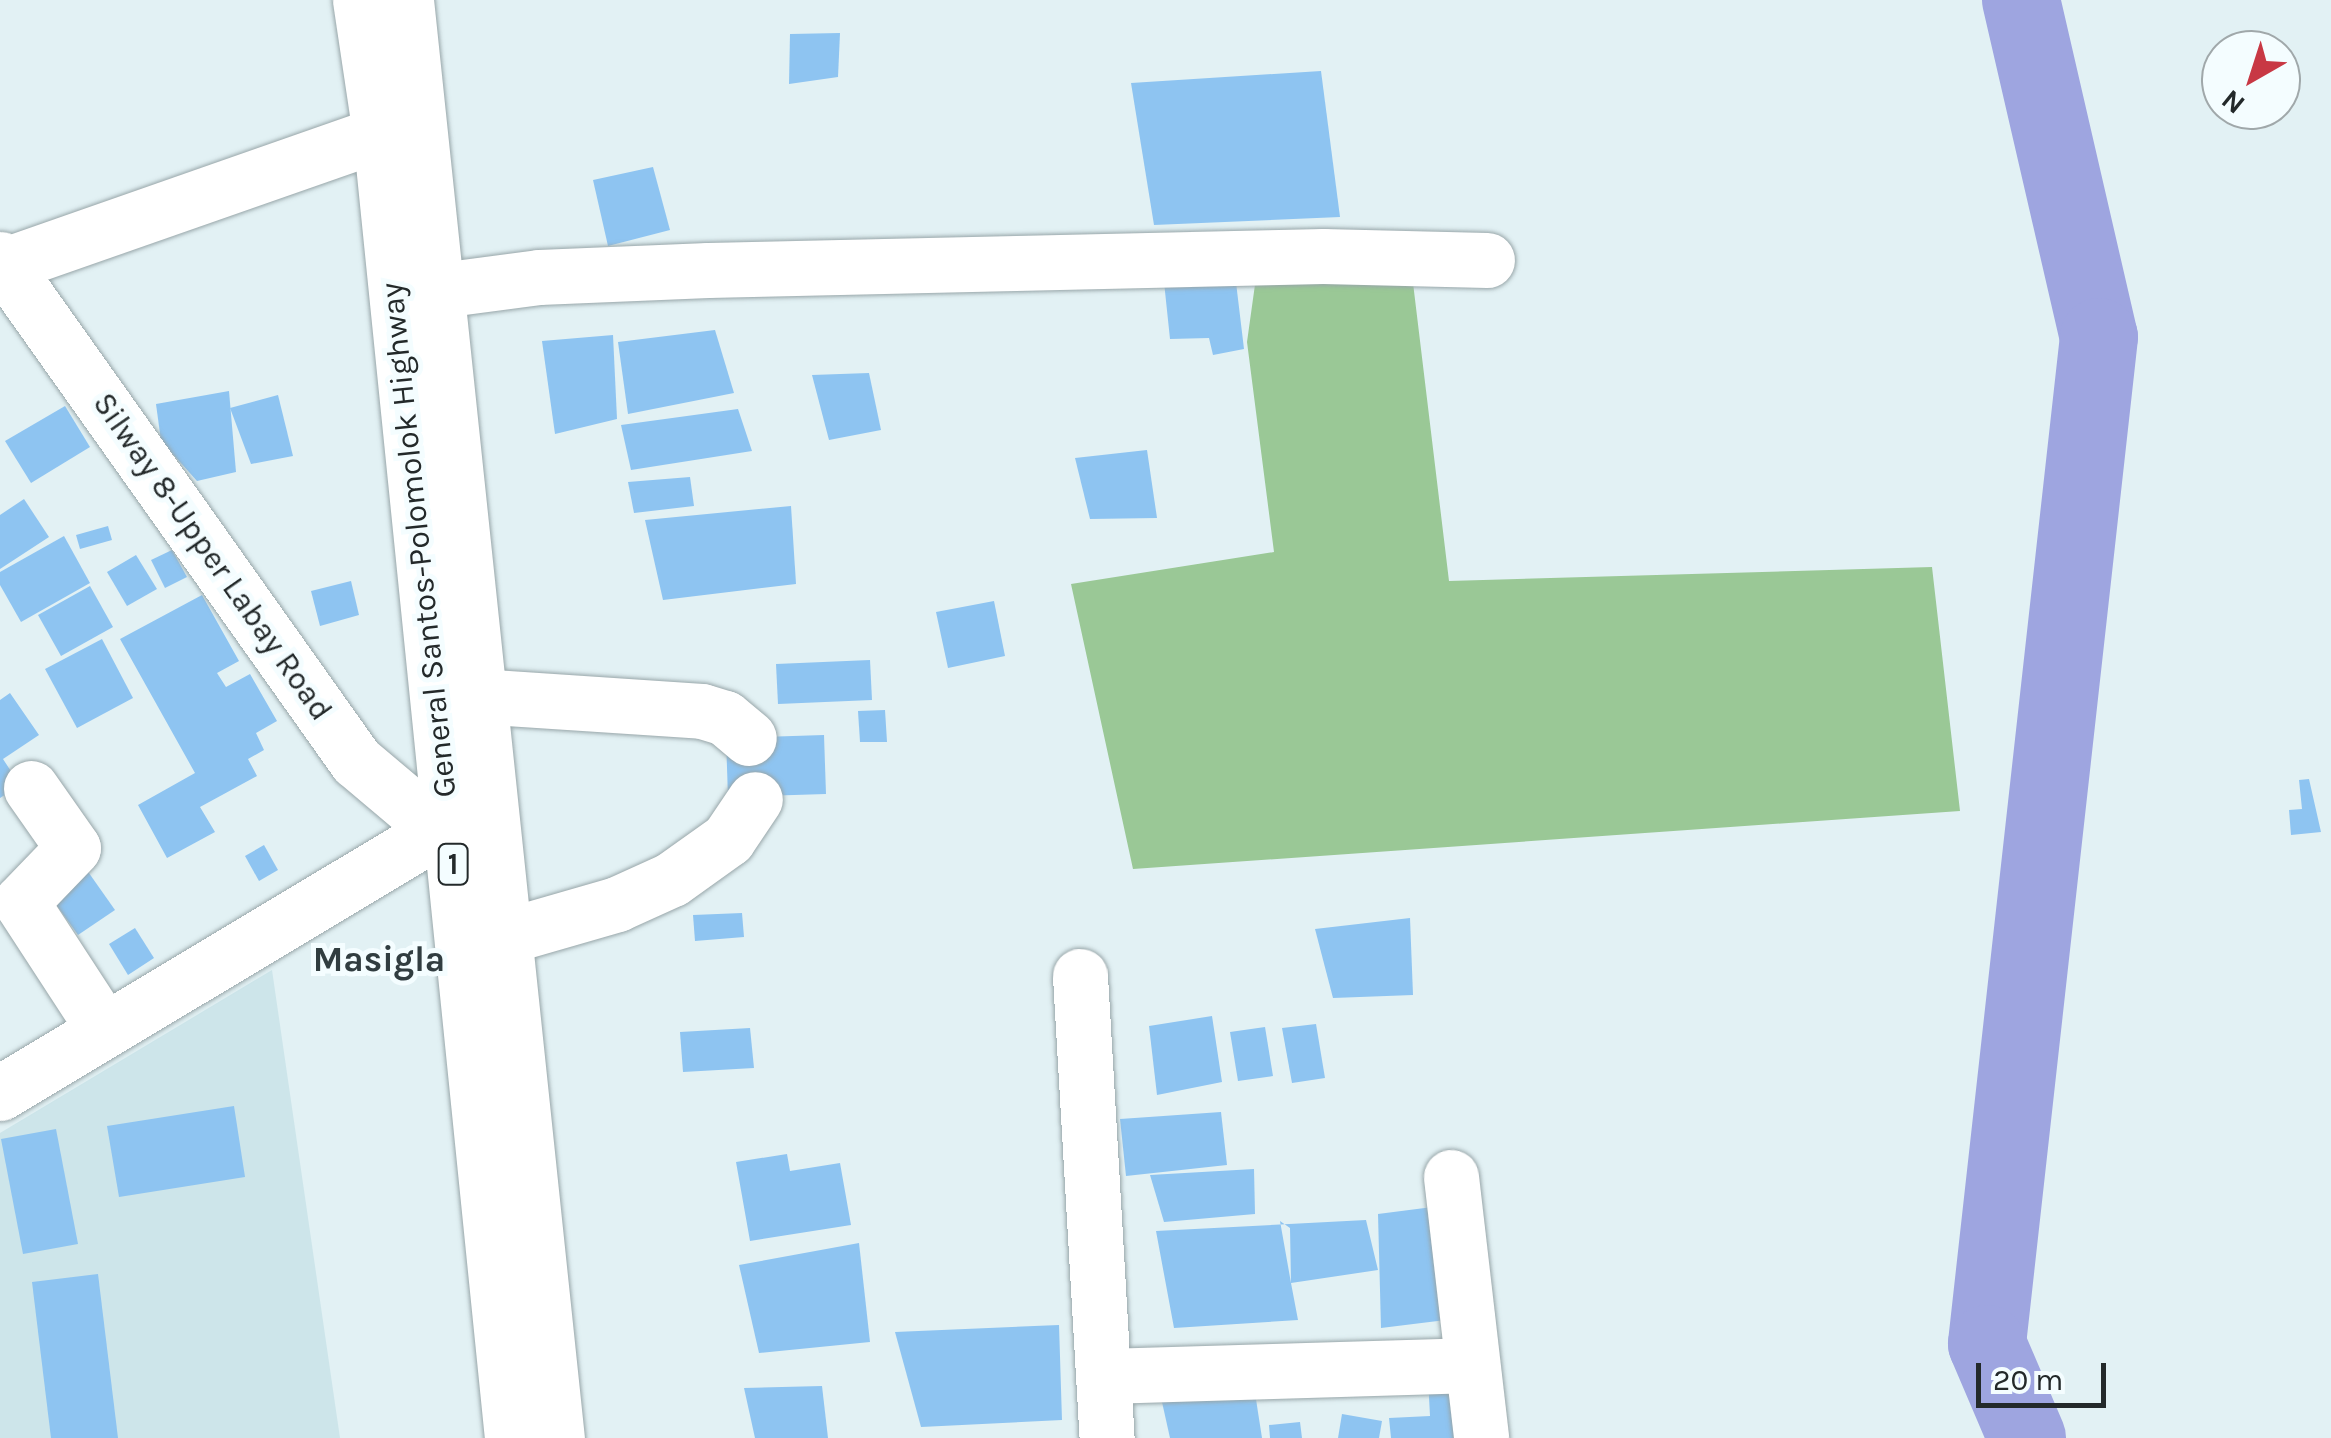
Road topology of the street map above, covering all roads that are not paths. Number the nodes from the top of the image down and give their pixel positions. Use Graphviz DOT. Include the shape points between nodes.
graph roads {
  1 [pos="360,0"];
  2 [pos="406,0"];
  3 [pos="380,134"];
  4 [pos="1487,260"];
  5 [pos="2,262"];
  6 [pos="433,290"];
  7 [pos="477,696"];
  8 [pos="749,738"];
  9 [pos="31,788"];
  10 [pos="755,798"];
  11 [pos="470,822"];
  12 [pos="502,937"];
  13 [pos="1080,976"];
  14 [pos="103,1028"];
  15 [pos="0,1093"];
  16 [pos="1451,1176"];
  17 [pos="1472,1365"];
  18 [pos="1108,1376"];
  19 [pos="512,1438"];
  20 [pos="557,1438"];
  21 [pos="1106,1438"];
  22 [pos="1481,1438"];
  1 -- 3 [label="main road, General Santos-Polomolok Highway / 1"];
  2 -- 6 [label="main road, 1"];
  3 -- 5 [label="main road"];
  3 -- 11 [label="main road, General Santos-Polomolok Highway / 1"];
  4 -- 6 [label="main road" via="1324,256 708,270 539,277"];
  5 -- 11 [label="main road, Silway 8-Upper Labay Road" via="356,761 397,803"];
  6 -- 7 [label="main road, 1"];
  7 -- 8 [label="main road" via="702,711 725,718"];
  7 -- 11 [label="main road, 1"];
  9 -- 14 [label="main road" via="73,848 21,902"];
  10 -- 12 [label="main road" via="728,839 672,879 618,904"];
  11 -- 12 [label="main road, 1"];
  11 -- 14 [label="main road"];
  11 -- 19 [label="main road, General Santos-Polomolok Highway / 1"];
  12 -- 20 [label="main road, 1"];
  13 -- 18 [label="main road"];
  14 -- 15 [label="main road"];
  16 -- 17 [label="main road"];
  17 -- 18 [label="main road"];
  17 -- 22 [label="main road"];
  18 -- 21 [label="main road"];
}
